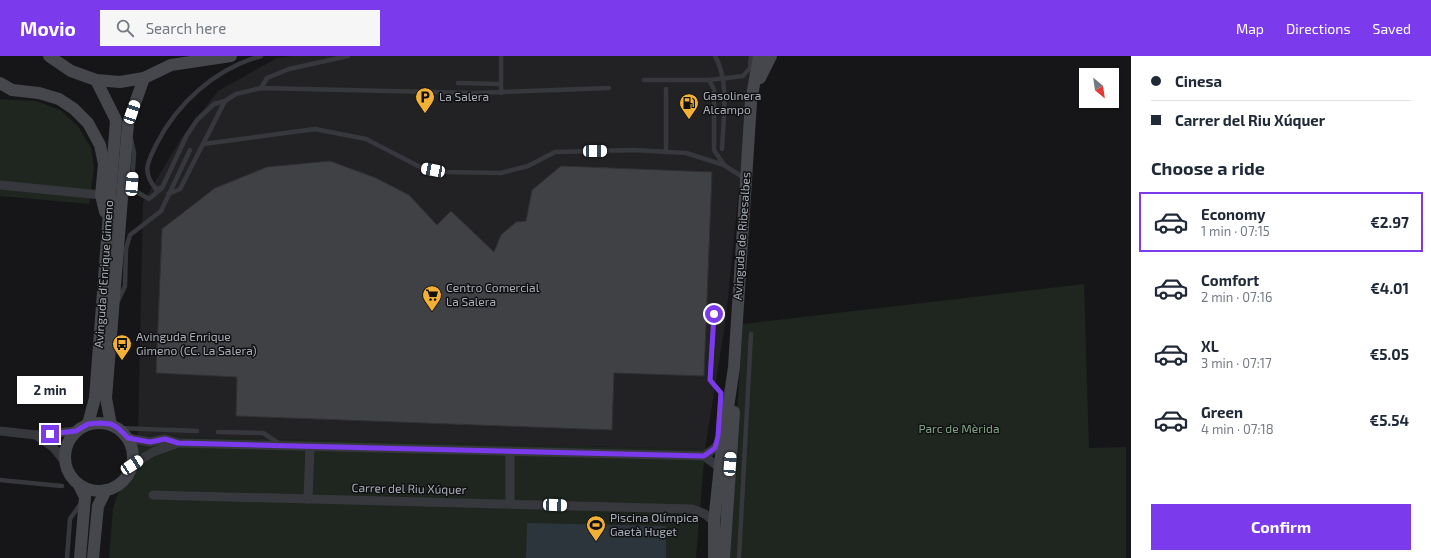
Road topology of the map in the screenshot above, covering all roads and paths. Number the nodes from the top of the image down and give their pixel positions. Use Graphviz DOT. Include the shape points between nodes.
graph roads {
  1 [pos="49,56"];
  2 [pos="181,56"];
  3 [pos="231,56"];
  4 [pos="261,56"];
  5 [pos="348,56"];
  6 [pos="501,56"];
  7 [pos="715,56"];
  8 [pos="751,56"];
  9 [pos="759,56"];
  10 [pos="771,56"];
  11 [pos="171,65"];
  12 [pos="144,78"];
  13 [pos="723,78"];
  14 [pos="96,80"];
  15 [pos="644,80"];
  16 [pos="709,80"];
  17 [pos="0,83"];
  18 [pos="458,83"];
  19 [pos="501,84"];
  20 [pos="261,88"];
  21 [pos="609,88"];
  22 [pos="666,88"];
  23 [pos="501,93"];
  24 [pos="225,101"];
  25 [pos="751,102"];
  26 [pos="128,123"];
  27 [pos="203,144"];
  28 [pos="722,149"];
  29 [pos="190,150"];
  30 [pos="666,152"];
  31 [pos="724,165"];
  32 [pos="746,179"];
  33 [pos="0,185"];
  34 [pos="162,188"];
  35 [pos="168,194"];
  36 [pos="101,195"];
  37 [pos="108,228"];
  38 [pos="113,312"];
  39 [pos="714,314"];
  40 [pos="751,334"];
  41 [pos="733,371"];
  42 [pos="721,401"];
  43 [pos="726,417"];
  44 [pos="88,424"];
  45 [pos="114,426"];
  46 [pos="76,431"];
  47 [pos="197,431"];
  48 [pos="0,432"];
  49 [pos="218,432"];
  50 [pos="36,435"];
  51 [pos="128,438"];
  52 [pos="178,443"];
  53 [pos="282,445"];
  54 [pos="310,446"];
  55 [pos="510,451"];
  56 [pos="722,455"];
  57 [pos="704,456"];
  58 [pos="65,462"];
  59 [pos="744,464"];
  60 [pos="132,465"];
  61 [pos="0,480"];
  62 [pos="78,485"];
  63 [pos="62,486"];
  64 [pos="106,490"];
  65 [pos="153,495"];
  66 [pos="85,497"];
  67 [pos="308,499"];
  68 [pos="510,504"];
  69 [pos="714,522"];
  70 [pos="67,558"];
  71 [pos="80,558"];
  72 [pos="93,558"];
  73 [pos="714,558"];
  74 [pos="724,558"];
  75 [pos="739,558"];
  1 -- 14 [label="main road" via="71,71"];
  2 -- 11 [label="main road"];
  3 -- 11 [label="main road"];
  4 -- 34 [label="lane" via="222,73 179,108 165,128 147,163 149,180 156,189"];
  5 -- 20 [label="lane" via="289,69 267,78"];
  6 -- 19 [label="lane"];
  7 -- 13 [label="lane"];
  8 -- 13 [label="lane" via="750,68 743,76"];
  9 -- 25 [label="main road, Avinguda de Ribesalbes"];
  10 -- 25 [label="main road, Avinguda de Ribesalbes"];
  11 -- 12 [label="main road"];
  12 -- 14 [label="main road" via="120,82"];
  12 -- 26 [label="main road, Avinguda d'Enrique Gimeno"];
  13 -- 16 [label="lane"];
  13 -- 28 [label="lane"];
  14 -- 37 [label="main road, Avinguda d'Enrique Gimeno" via="116,120"];
  15 -- 16 [label="lane"];
  16 -- 31 [label="lane" via="714,89 714,150"];
  17 -- 36 [label="main road" via="12,90 39,93 59,99 88,123 100,145 104,164"];
  18 -- 19 [label="lane"];
  19 -- 23 [label="lane"];
  20 -- 23 [label="lane"];
  20 -- 24 [label="lane" via="236,94"];
  21 -- 23 [label="lane"];
  22 -- 30 [label="lane"];
  24 -- 27 [label="lane"];
  24 -- 34 [label="lane" via="214,104 197,120 187,135"];
  25 -- 32 [label="main road, Avinguda de Ribesalbes"];
  26 -- 34 [label="lane" via="134,153 132,184 137,192 149,199"];
  26 -- 38 [label="main road, Avinguda d'Enrique Gimeno"];
  27 -- 30 [label="lane" via="315,129 366,139 420,167 446,172 474,173 501,173 528,166 555,152"];
  27 -- 35 [label="lane" via="180,189"];
  29 -- 35 [label="lane"];
  30 -- 31 [label="lane" via="686,153"];
  31 -- 32 [label="lane"];
  32 -- 41 [label="main road, Avinguda de Ribesalbes"];
  33 -- 36 [label="street"];
  35 -- 38 [label="lane" via="161,211 130,234 126,249 124,286"];
  36 -- 37 [label="main road"];
  37 -- 44 [label="main road, Avinguda d'Enrique Gimeno" via="95,398"];
  38 -- 45 [label="main road, Avinguda d'Enrique Gimeno" via="106,398"];
  39 -- 42 [label="lane" via="710,380 721,393"];
  40 -- 59 [label="lane"];
  41 -- 43 [label="main road, Avinguda de Ribesalbes"];
  41 -- 56 [label="main road, Avinguda de Ribesalbes" via="735,401"];
  42 -- 43 [label="lane"];
  42 -- 56 [label="lane" via="718,436"];
  43 -- 56 [label="main road, Avinguda de Ribesalbes"];
  44 -- 45 [label="main road"];
  44 -- 46 [label="main road"];
  45 -- 47 [label="lane"];
  45 -- 51 [label="main road"];
  46 -- 50 [label="street"];
  46 -- 58 [label="main road" via="66,445"];
  48 -- 50 [label="street"];
  49 -- 53 [label="lane" via="263,433"];
  50 -- 58 [label="street" via="52,447"];
  51 -- 52 [label="street" via="150,442 165,439"];
  51 -- 60 [label="main road" via="133,451"];
  52 -- 53 [label="street"];
  52 -- 60 [label="street" via="153,452"];
  53 -- 54 [label="street"];
  54 -- 55 [label="street"];
  54 -- 67 [label="street"];
  55 -- 57 [label="street"];
  55 -- 68 [label="street"];
  56 -- 57 [label="street"];
  56 -- 57 [label="street"];
  56 -- 59 [label="lane"];
  56 -- 69 [label="main road, Avinguda de Ribesalbes"];
  56 -- 74 [label="main road, Avinguda de Ribesalbes" via="726,527"];
  58 -- 62 [label="main road" via="69,475"];
  59 -- 75 [label="lane"];
  60 -- 64 [label="main road" via="123,481"];
  61 -- 63 [label="lane"];
  62 -- 64 [label="main road" via="92,490"];
  62 -- 66 [label="main road"];
  64 -- 72 [label="main road" via="98,506"];
  65 -- 67 [label="street, Carrer del Riu Xúquer"];
  66 -- 70 [label="lane" via="70,519"];
  66 -- 71 [label="main road"];
  67 -- 68 [label="street, Carrer del Riu Xúquer"];
  68 -- 69 [label="street, Carrer del Riu Xúquer" via="692,509 705,514"];
  69 -- 73 [label="main road, Avinguda de Ribesalbes"];
}
